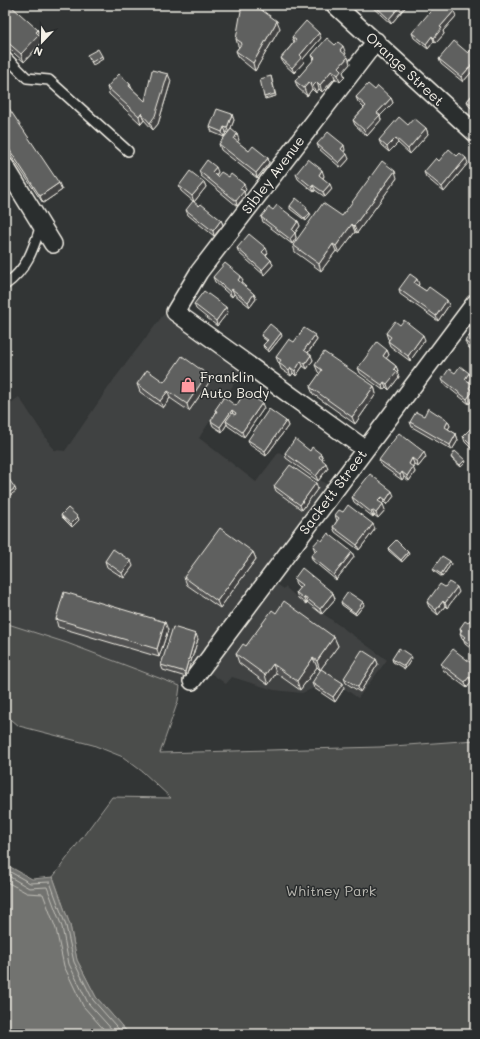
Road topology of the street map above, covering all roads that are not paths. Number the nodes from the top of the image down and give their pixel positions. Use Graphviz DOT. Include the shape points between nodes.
graph roads {
  1 [pos="335,5"];
  2 [pos="376,41"];
  3 [pos="5,56"];
  4 [pos="475,134"];
  5 [pos="128,151"];
  6 [pos="5,166"];
  7 [pos="41,225"];
  8 [pos="53,244"];
  9 [pos="5,285"];
  10 [pos="475,303"];
  11 [pos="365,449"];
  12 [pos="192,681"];
  1 -- 2 [label="street, Orange Street"];
  2 -- 4 [label="street, Orange Street"];
  2 -- 11 [label="street, Sibley Avenue" via="199,272 175,312"];
  3 -- 5 [label="lane" via="27,78 49,80"];
  6 -- 7 [label="street"];
  7 -- 8 [label="street"];
  7 -- 9 [label="lane" via="30,257 14,278"];
  10 -- 11 [label="street, Sackett Street"];
  11 -- 12 [label="street, Sackett Street"];
}
